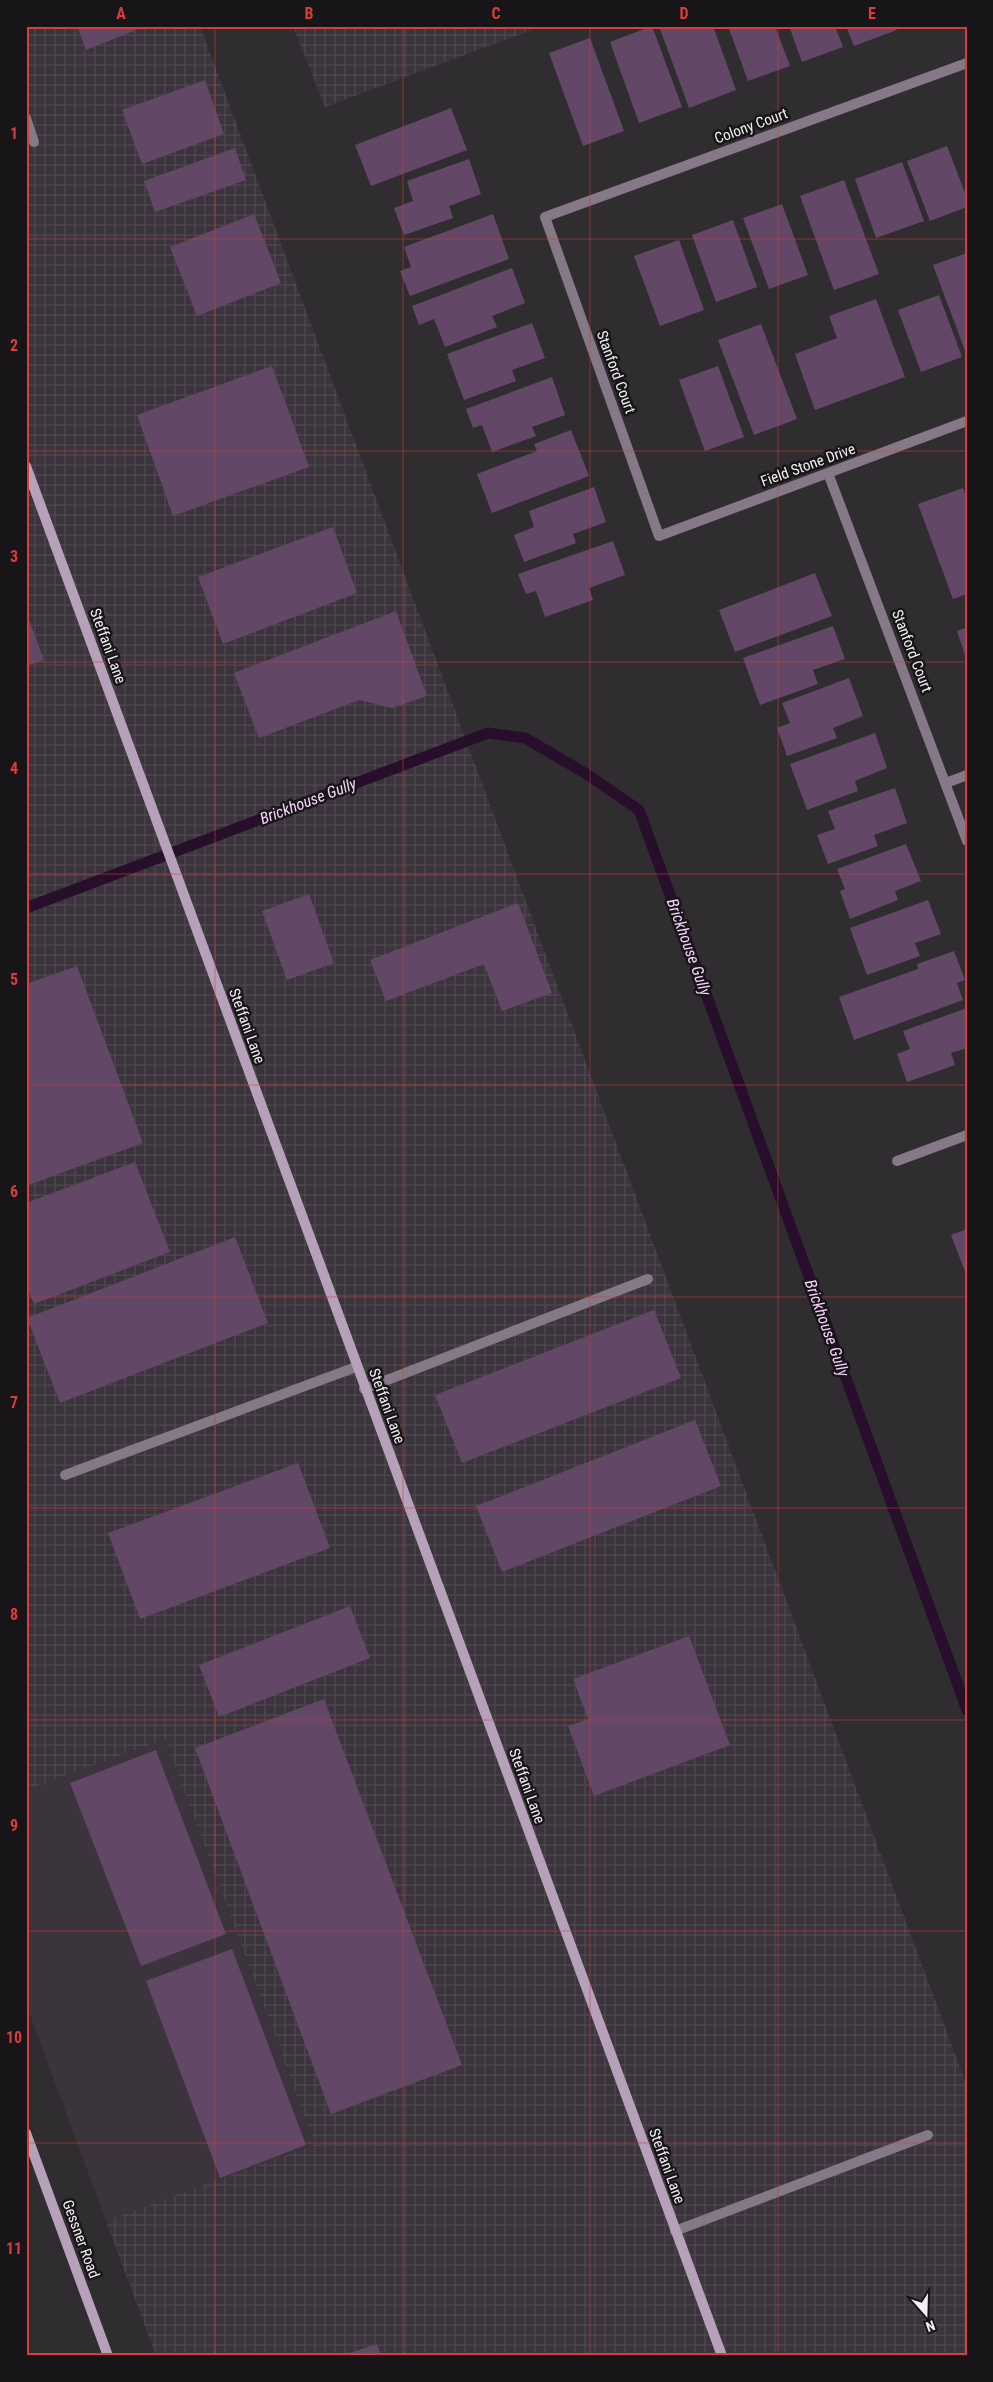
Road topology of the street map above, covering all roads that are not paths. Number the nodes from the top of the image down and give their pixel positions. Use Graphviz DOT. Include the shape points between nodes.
graph roads {
  1 [pos="967,63"];
  2 [pos="26,118"];
  3 [pos="34,142"];
  4 [pos="545,217"];
  5 [pos="967,421"];
  6 [pos="26,466"];
  7 [pos="828,473"];
  8 [pos="660,536"];
  9 [pos="967,775"];
  10 [pos="946,783"];
  11 [pos="967,841"];
  12 [pos="967,1135"];
  13 [pos="897,1162"];
  14 [pos="648,1279"];
  15 [pos="356,1367"];
  16 [pos="364,1389"];
  17 [pos="65,1475"];
  18 [pos="26,2133"];
  19 [pos="928,2136"];
  20 [pos="675,2231"];
  21 [pos="108,2356"];
  22 [pos="722,2356"];
  1 -- 4 [label="street, Colony Court"];
  2 -- 3 [label="street"];
  4 -- 8 [label="street, Stanford Court"];
  5 -- 7 [label="street, Field Stone Drive"];
  6 -- 15 [label="street, Steffani Lane"];
  7 -- 8 [label="street, Field Stone Drive"];
  7 -- 10 [label="street, Stanford Court"];
  9 -- 10 [label="street"];
  10 -- 11 [label="street, Stanford Court"];
  12 -- 13 [label="street"];
  14 -- 16 [label="street"];
  15 -- 16 [label="street, Steffani Lane"];
  15 -- 17 [label="street"];
  16 -- 20 [label="street, Steffani Lane"];
  18 -- 21 [label="street, Gessner Road"];
  19 -- 20 [label="street"];
  20 -- 22 [label="street, Steffani Lane"];
}
